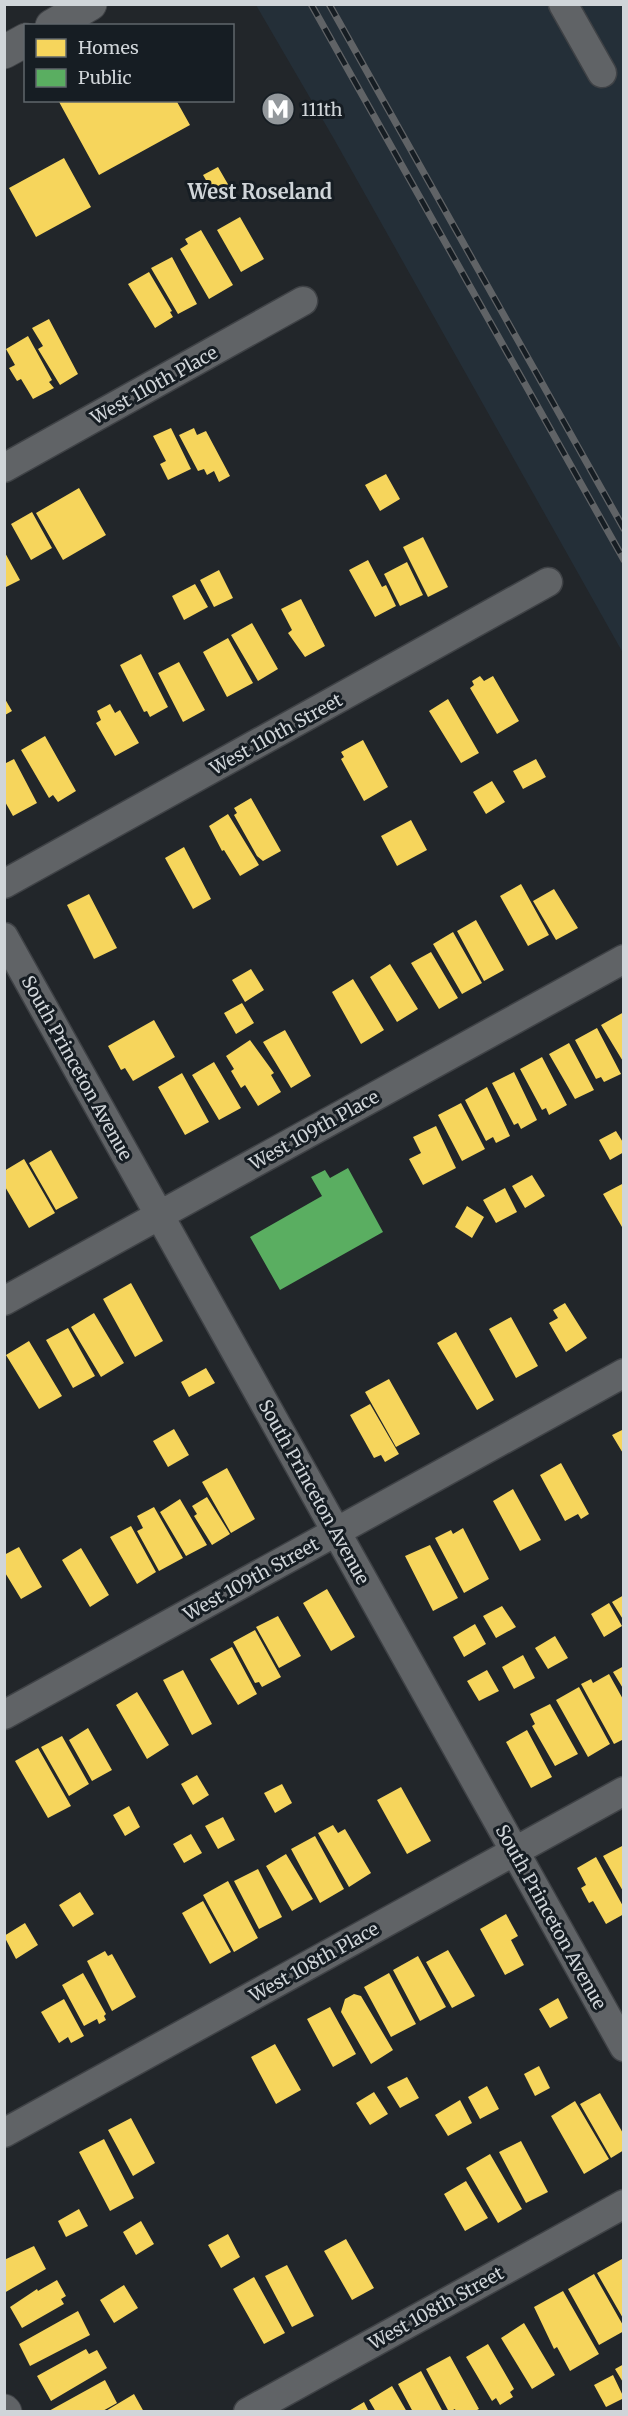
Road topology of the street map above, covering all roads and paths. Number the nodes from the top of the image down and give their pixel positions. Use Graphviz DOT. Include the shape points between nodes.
graph roads {
  1 [pos="90,4"];
  2 [pos="563,4"];
  3 [pos="55,24"];
  4 [pos="24,41"];
  5 [pos="4,52"];
  6 [pos="602,73"];
  7 [pos="303,301"];
  8 [pos="4,468"];
  9 [pos="548,582"];
  10 [pos="4,884"];
  11 [pos="4,937"];
  12 [pos="624,959"];
  13 [pos="159,1215"];
  14 [pos="4,1300"];
  15 [pos="624,1373"];
  16 [pos="336,1532"];
  17 [pos="4,1715"];
  18 [pos="624,1791"];
  19 [pos="514,1851"];
  20 [pos="624,2047"];
  21 [pos="4,2133"];
  22 [pos="624,2204"];
  23 [pos="248,2412"];
  1 -- 3 [label="main road"];
  2 -- 6 [label="street"];
  4 -- 5 [label="main road"];
  7 -- 8 [label="street, West 110th Place"];
  9 -- 10 [label="street, West 110th Street"];
  11 -- 13 [label="street, South Princeton Avenue"];
  12 -- 13 [label="street, West 109th Place"];
  13 -- 14 [label="street, West 109th Place"];
  13 -- 16 [label="street, South Princeton Avenue"];
  15 -- 16 [label="street, West 109th Street"];
  16 -- 17 [label="street, West 109th Street"];
  16 -- 19 [label="street, South Princeton Avenue"];
  18 -- 19 [label="street, West 108th Place"];
  19 -- 20 [label="street, South Princeton Avenue"];
  19 -- 21 [label="street, West 108th Place"];
  22 -- 23 [label="street, West 108th Street"];
}
